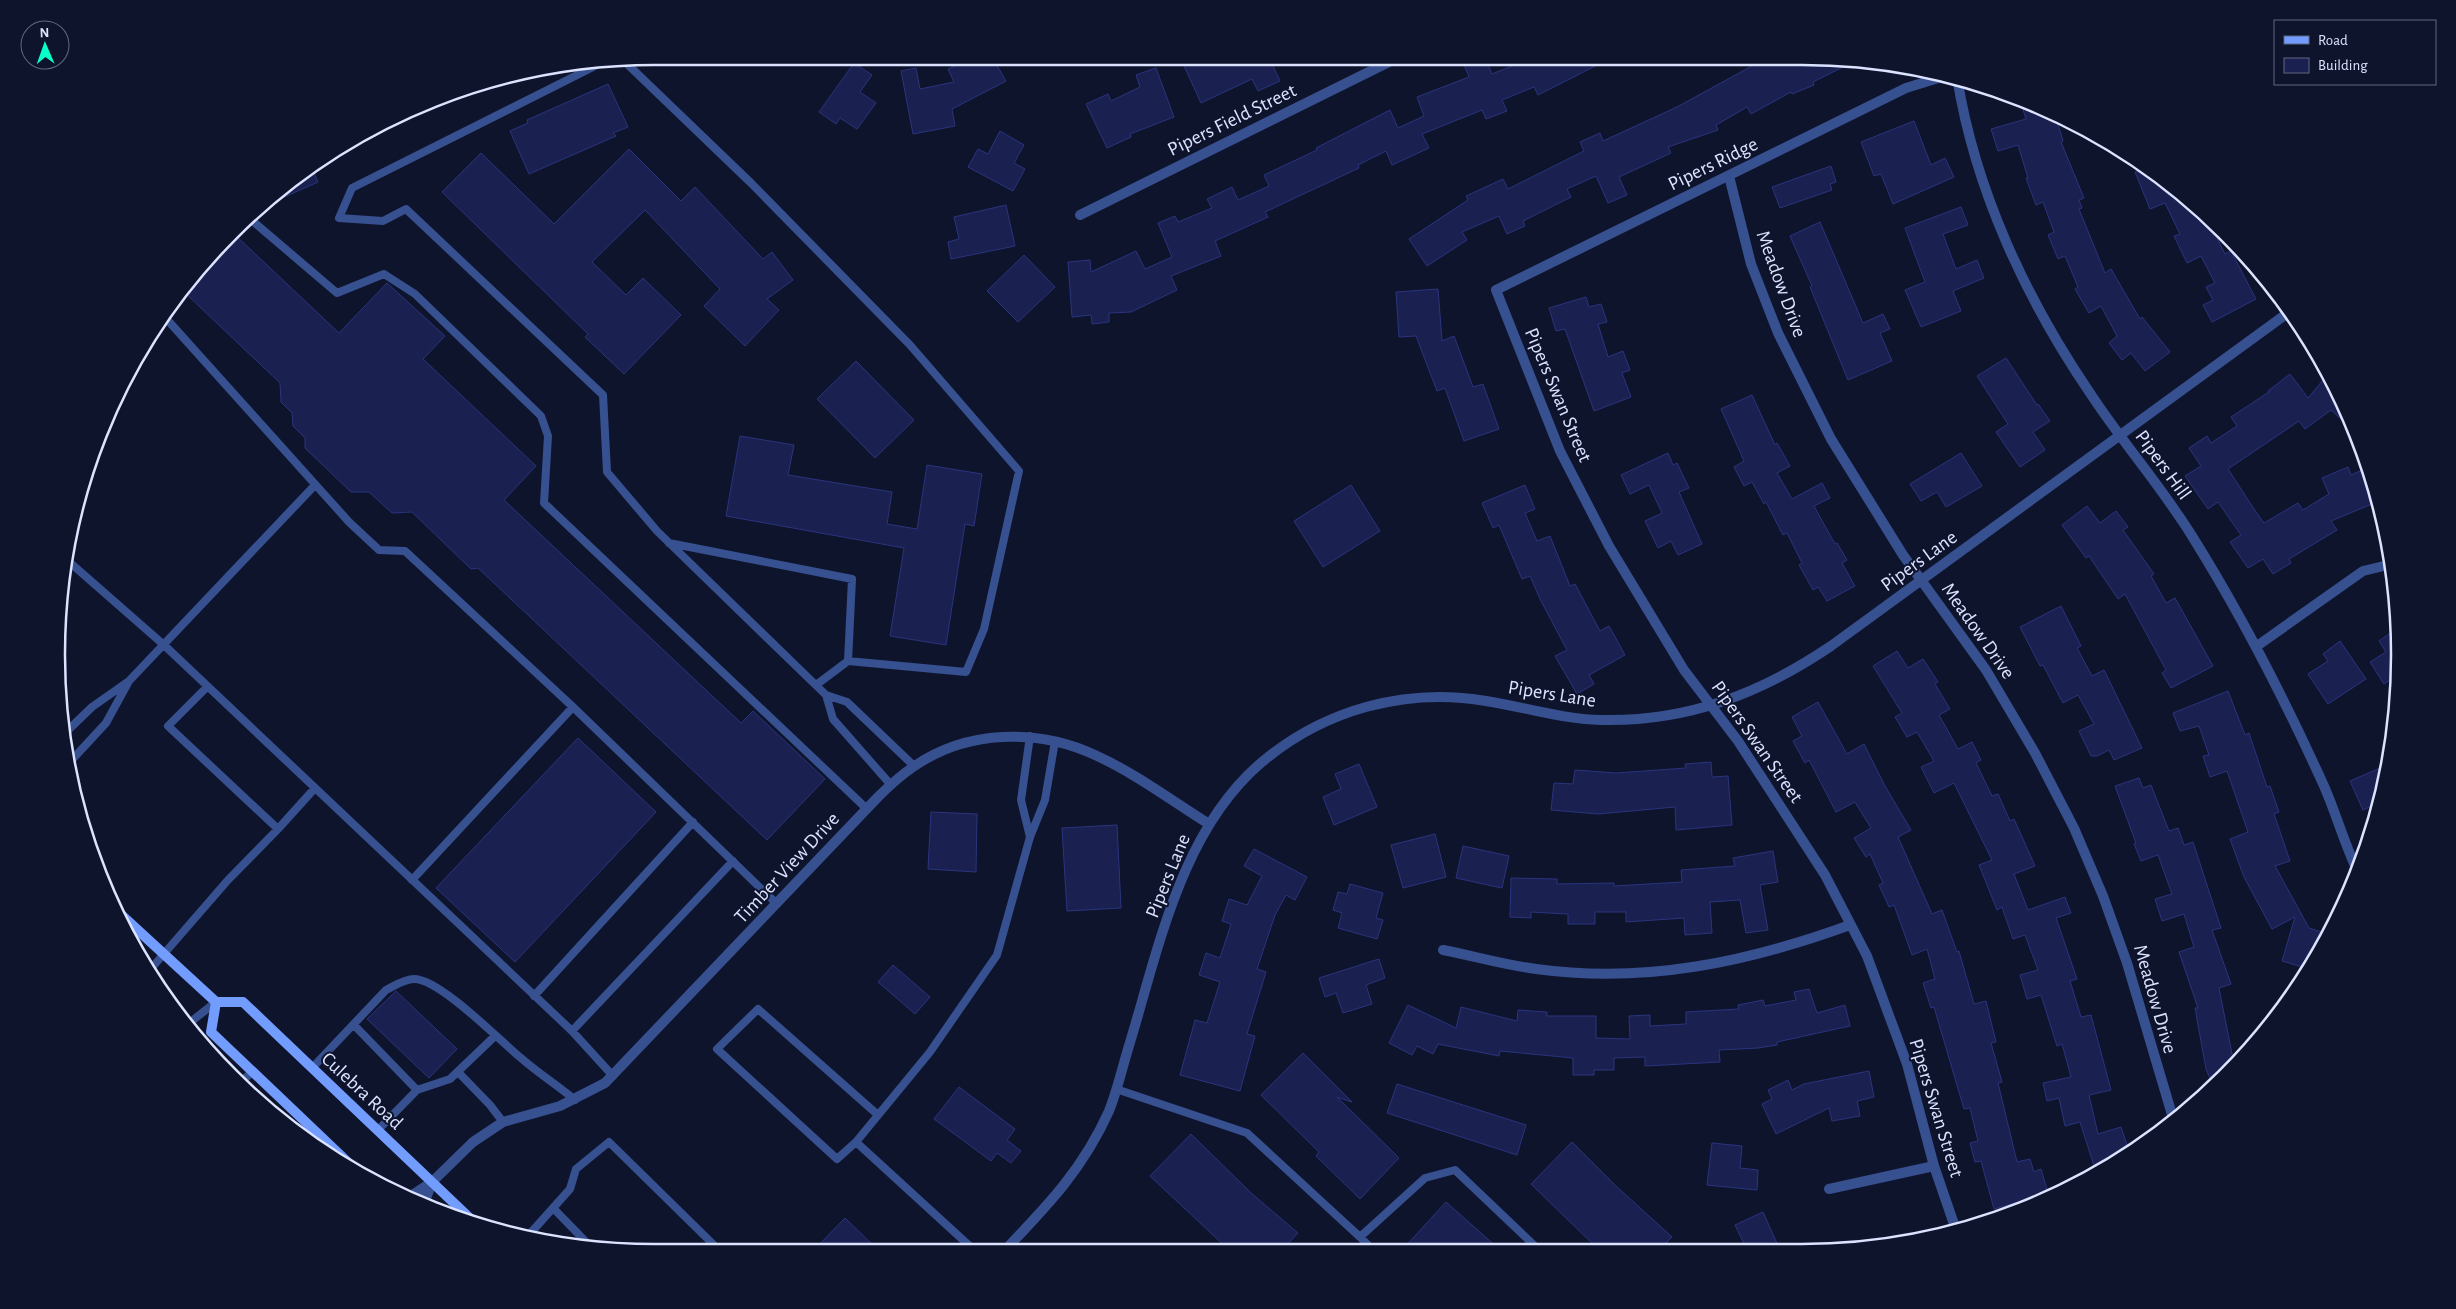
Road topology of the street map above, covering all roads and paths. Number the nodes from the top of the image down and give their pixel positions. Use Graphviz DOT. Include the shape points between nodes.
graph roads {
  1 [pos="1383,65"];
  2 [pos="628,66"];
  3 [pos="589,69"];
  4 [pos="1933,80"];
  5 [pos="1958,86"];
  6 [pos="1729,176"];
  7 [pos="1080,215"];
  8 [pos="254,222"];
  9 [pos="1496,290"];
  10 [pos="2284,316"];
  11 [pos="168,322"];
  12 [pos="2119,435"];
  13 [pos="315,484"];
  14 [pos="668,542"];
  15 [pos="72,564"];
  16 [pos="2384,566"];
  17 [pos="1922,580"];
  18 [pos="164,645"];
  19 [pos="2257,646"];
  20 [pos="848,661"];
  21 [pos="129,682"];
  22 [pos="816,685"];
  23 [pos="207,687"];
  24 [pos="826,695"];
  25 [pos="1712,705"];
  26 [pos="573,707"];
  27 [pos="70,728"];
  28 [pos="1030,736"];
  29 [pos="1055,741"];
  30 [pos="74,758"];
  31 [pos="914,766"];
  32 [pos="890,785"];
  33 [pos="315,788"];
  34 [pos="867,809"];
  35 [pos="693,822"];
  36 [pos="1209,824"];
  37 [pos="278,829"];
  38 [pos="1030,837"];
  39 [pos="733,861"];
  40 [pos="2353,862"];
  41 [pos="412,880"];
  42 [pos="777,904"];
  43 [pos="131,925"];
  44 [pos="1850,925"];
  45 [pos="1443,950"];
  46 [pos="162,953"];
  47 [pos="154,965"];
  48 [pos="534,996"];
  49 [pos="216,1002"];
  50 [pos="193,1020"];
  51 [pos="354,1025"];
  52 [pos="572,1031"];
  53 [pos="495,1036"];
  54 [pos="312,1068"];
  55 [pos="252,1072"];
  56 [pos="458,1072"];
  57 [pos="614,1076"];
  58 [pos="245,1078"];
  59 [pos="1116,1089"];
  60 [pos="417,1090"];
  61 [pos="575,1100"];
  62 [pos="2171,1113"];
  63 [pos="878,1115"];
  64 [pos="503,1122"];
  65 [pos="378,1130"];
  66 [pos="856,1142"];
  67 [pos="334,1149"];
  68 [pos="1934,1166"];
  69 [pos="432,1182"];
  70 [pos="1829,1189"];
  71 [pos="416,1193"];
  72 [pos="426,1198"];
  73 [pos="554,1209"];
  74 [pos="464,1213"];
  75 [pos="1955,1224"];
  76 [pos="532,1231"];
  77 [pos="1360,1237"];
  78 [pos="584,1240"];
  79 [pos="713,1244"];
  80 [pos="967,1244"];
  81 [pos="1011,1244"];
  82 [pos="1367,1244"];
  83 [pos="1533,1244"];
  1 -- 7 [label="street, Pipers Field Street"];
  2 -- 20 [label="lane" via="751,183 903,338 1019,471 984,629 966,672"];
  3 -- 14 [label="lane" via="352,188 339,218 383,221 406,209 603,395 607,472"];
  4 -- 6 [label="street, Pipers Ridge" via="1906,88"];
  5 -- 12 [label="street, Pipers Hill" via="1982,180 2012,258 2051,332"];
  6 -- 9 [label="street, Pipers Ridge"];
  6 -- 17 [label="street, Meadow Drive" via="1751,264 1778,334 1831,440"];
  8 -- 34 [label="lane" via="337,293 384,274 415,294 541,416 548,436 544,503"];
  9 -- 25 [label="street, Pipers Swan Street" via="1560,451 1609,546 1684,670"];
  10 -- 12 [label="street, Pipers Lane"];
  11 -- 13 [label="lane"];
  12 -- 17 [label="street, Pipers Lane"];
  12 -- 19 [label="street, Pipers Hill" via="2191,534"];
  13 -- 18 [label="lane"];
  13 -- 26 [label="lane" via="379,550 406,551"];
  14 -- 20 [label="lane" via="852,579"];
  14 -- 22 [label="lane"];
  15 -- 18 [label="lane"];
  16 -- 19 [label="street" via="2364,571"];
  17 -- 25 [label="street, Pipers Lane" via="1796,670 1756,690"];
  17 -- 62 [label="street, Meadow Drive" via="1990,677 2035,753 2077,835 2124,955"];
  18 -- 21 [label="lane"];
  18 -- 23 [label="lane"];
  19 -- 40 [label="street, Pipers Hill" via="2325,789"];
  20 -- 22 [label="lane"];
  21 -- 27 [label="lane" via="92,707"];
  21 -- 30 [label="lane" via="106,723"];
  22 -- 24 [label="lane"];
  23 -- 33 [label="lane"];
  23 -- 37 [label="lane" via="168,726"];
  24 -- 31 [label="lane" via="847,702"];
  24 -- 32 [label="lane" via="833,719"];
  25 -- 36 [label="street, Pipers Lane" via="1654,717 1602,720 1456,697 1375,704 1336,716 1280,749 1239,784"];
  25 -- 44 [label="street, Pipers Swan Street" via="1825,875"];
  26 -- 35 [label="lane"];
  26 -- 41 [label="lane"];
  28 -- 29 [label="street, Timber View Drive"];
  28 -- 31 [label="street, Timber View Drive" via="969,742 939,752"];
  28 -- 38 [label="lane" via="1021,800"];
  29 -- 36 [label="street, Timber View Drive" via="1113,764"];
  29 -- 38 [label="lane" via="1045,800"];
  31 -- 32 [label="street, Timber View Drive"];
  32 -- 34 [label="street, Timber View Drive"];
  33 -- 37 [label="lane"];
  33 -- 41 [label="lane"];
  34 -- 42 [label="street, Timber View Drive"];
  35 -- 39 [label="lane"];
  35 -- 48 [label="lane"];
  36 -- 59 [label="street, Pipers Lane" via="1184,875 1169,916"];
  37 -- 46 [label="lane"];
  38 -- 63 [label="lane" via="997,955 930,1052"];
  39 -- 42 [label="lane"];
  39 -- 52 [label="lane"];
  41 -- 48 [label="lane"];
  42 -- 57 [label="street, Timber View Drive"];
  43 -- 46 [label="main road"];
  44 -- 45 [label="street" via="1791,947 1729,962 1665,972 1600,974 1536,969"];
  44 -- 68 [label="street, Pipers Swan Street" via="1867,956 1907,1064"];
  46 -- 47 [label="lane"];
  46 -- 49 [label="main road"];
  48 -- 52 [label="lane"];
  49 -- 50 [label="lane"];
  49 -- 54 [label="main road, Culebra Road" via="243,1002"];
  49 -- 55 [label="main road" via="211,1032"];
  51 -- 53 [label="lane" via="386,990 414,979 447,994"];
  51 -- 54 [label="lane"];
  51 -- 60 [label="lane"];
  52 -- 57 [label="lane"];
  53 -- 56 [label="lane"];
  53 -- 61 [label="lane"];
  54 -- 65 [label="main road, Culebra Road"];
  55 -- 58 [label="lane"];
  55 -- 67 [label="main road"];
  56 -- 60 [label="lane" via="450,1079"];
  56 -- 64 [label="lane"];
  57 -- 61 [label="street, Timber View Drive"];
  59 -- 77 [label="lane" via="1247,1133"];
  59 -- 81 [label="street, Pipers Lane" via="1077,1170 1058,1195"];
  60 -- 65 [label="lane"];
  61 -- 64 [label="street, Timber View Drive"];
  63 -- 66 [label="lane"];
  63 -- 66 [label="lane" via="758,1009 717,1049 836,1159"];
  64 -- 69 [label="street, Timber View Drive" via="473,1142"];
  65 -- 69 [label="main road, Culebra Road"];
  66 -- 80 [label="lane"];
  68 -- 70 [label="street"];
  68 -- 75 [label="street, Pipers Swan Street"];
  69 -- 71 [label="street, Timber View Drive"];
  69 -- 72 [label="street, Timber View Drive"];
  69 -- 74 [label="main road, Culebra Road"];
  73 -- 76 [label="lane"];
  73 -- 78 [label="lane"];
  73 -- 79 [label="lane" via="570,1189 576,1169 610,1142"];
  77 -- 82 [label="lane"];
  77 -- 83 [label="lane" via="1425,1178 1454,1170"];
}
